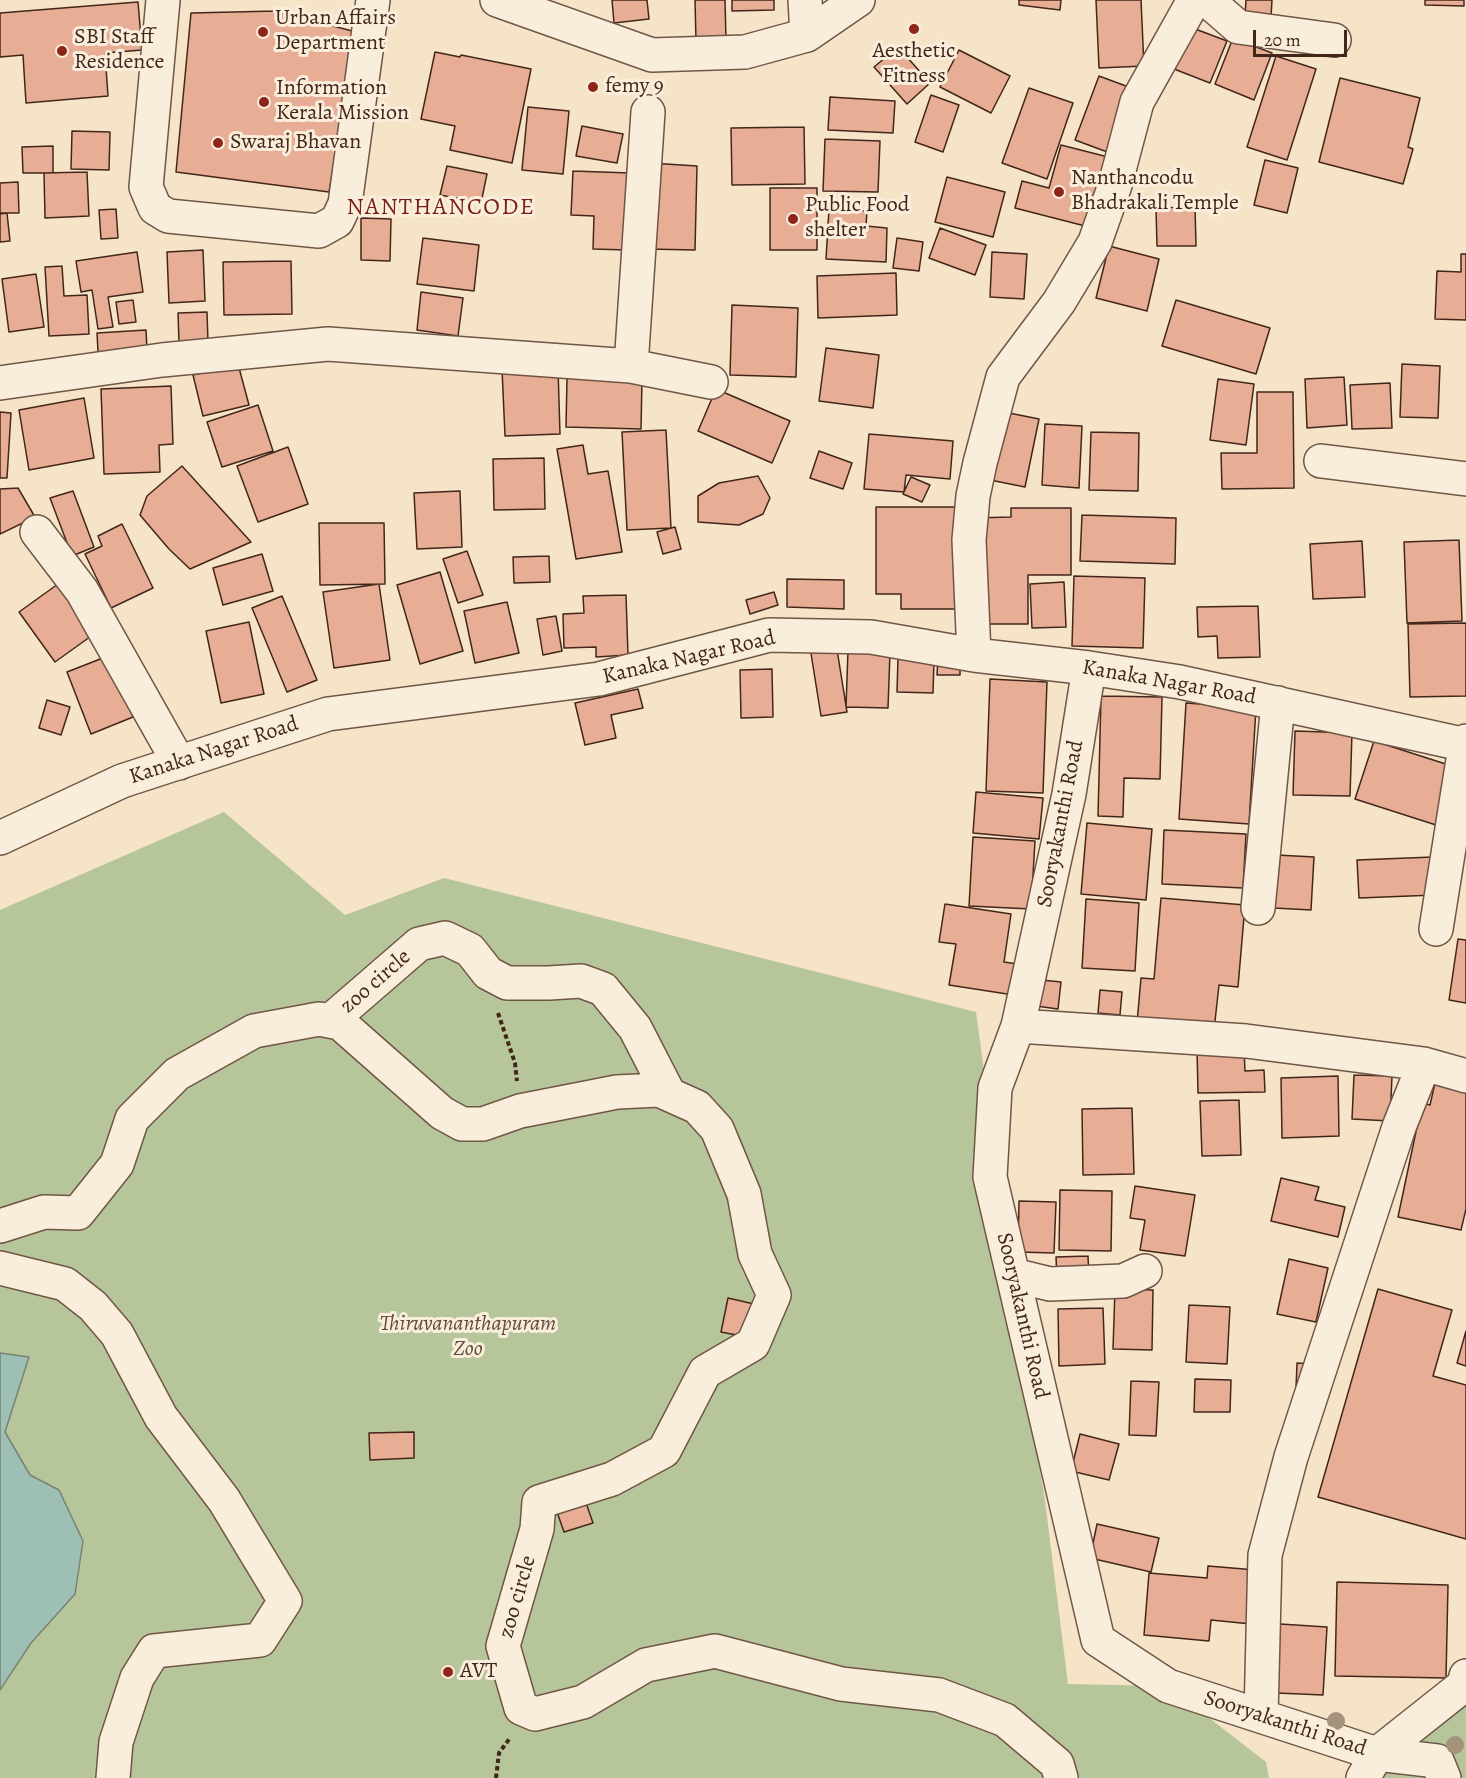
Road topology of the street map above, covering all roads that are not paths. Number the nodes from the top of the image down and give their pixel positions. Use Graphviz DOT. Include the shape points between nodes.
graph roads {
  1 [pos="163,0"];
  2 [pos="373,0"];
  3 [pos="497,0"];
  4 [pos="805,0"];
  5 [pos="858,0"];
  6 [pos="1194,0"];
  7 [pos="1207,0"];
  8 [pos="807,35"];
  9 [pos="1334,40"];
  10 [pos="648,112"];
  11 [pos="631,366"];
  12 [pos="711,382"];
  13 [pos="0,383"];
  14 [pos="1321,461"];
  15 [pos="1466,479"];
  16 [pos="37,532"];
  17 [pos="974,654"];
  18 [pos="1089,668"];
  19 [pos="1278,703"];
  20 [pos="1466,743"];
  21 [pos="179,763"];
  22 [pos="0,838"];
  23 [pos="1258,908"];
  24 [pos="1436,929"];
  25 [pos="330,1021"];
  26 [pos="1018,1026"];
  27 [pos="1424,1064"];
  28 [pos="1466,1076"];
  29 [pos="669,1094"];
  30 [pos="0,1226"];
  31 [pos="0,1268"];
  32 [pos="1144,1271"];
  33 [pos="1012,1275"];
  34 [pos="1466,1676"];
  35 [pos="1261,1716"];
  36 [pos="1370,1766"];
  37 [pos="114,1778"];
  38 [pos="1061,1778"];
  39 [pos="1443,1778"];
  1 -- 2 [label="street" via="146,187 155,208 168,216 319,231 337,221 345,204"];
  3 -- 8 [label="street" via="652,55 745,52"];
  4 -- 8 [label="street"];
  5 -- 8 [label="street"];
  6 -- 17 [label="street" via="1137,102 1095,242 1059,302 1003,377 973,496 969,540"];
  7 -- 9 [label="street" via="1238,27"];
  10 -- 11 [label="street"];
  11 -- 12 [label="street"];
  11 -- 13 [label="street" via="328,345 162,360"];
  14 -- 15 [label="street"];
  16 -- 21 [label="street" via="82,591"];
  17 -- 18 [label="street, Kanaka Nagar Road"];
  17 -- 21 [label="street, Kanaka Nagar Road" via="871,637 769,635 599,680 328,714"];
  18 -- 19 [label="street, Kanaka Nagar Road"];
  18 -- 26 [label="street, Sooryakanthi Road" via="1070,794"];
  19 -- 20 [label="street, Kanaka Nagar Road"];
  19 -- 23 [label="street"];
  20 -- 24 [label="street"];
  21 -- 22 [label="street, Kanaka Nagar Road" via="122,781"];
  25 -- 29 [label="street, zoo circle" via="340,1023 442,1113 462,1124 483,1124 520,1111 617,1092 659,1090"];
  25 -- 29 [label="street, zoo circle" via="419,944 445,939 470,950 488,973 507,983 581,981 603,989 635,1029"];
  25 -- 30 [label="street, zoo circle" via="319,1019 254,1030 177,1074 132,1119 117,1164 78,1213 44,1212"];
  26 -- 27 [label="street" via="1246,1041"];
  26 -- 33 [label="street, Sooryakanthi Road" via="995,1088 990,1177"];
  27 -- 28 [label="street"];
  27 -- 35 [label="street" via="1399,1127 1291,1456 1265,1555"];
  29 -- 38 [label="street, zoo circle" via="697,1107 717,1129 744,1194 755,1254 774,1295 753,1344 705,1372 664,1451 612,1479 539,1502 537,1529 503,1646 521,1708 535,1714 583,1702 646,1665 715,1651 841,1684 939,1695 1005,1720 1057,1764"];
  31 -- 37 [label="street" via="65,1284 93,1306 117,1334 161,1417 224,1500 285,1601 260,1640 154,1651 137,1678 116,1742"];
  32 -- 33 [label="street" via="1123,1281 1050,1284"];
  33 -- 35 [label="street, Sooryakanthi Road" via="1098,1640 1168,1686"];
  34 -- 36 [label="street" via="1464,1685"];
  35 -- 36 [label="street, Sooryakanthi Road"];
  36 -- 39 [label="street, Sooryakanthi Road" via="1437,1761"];
}
